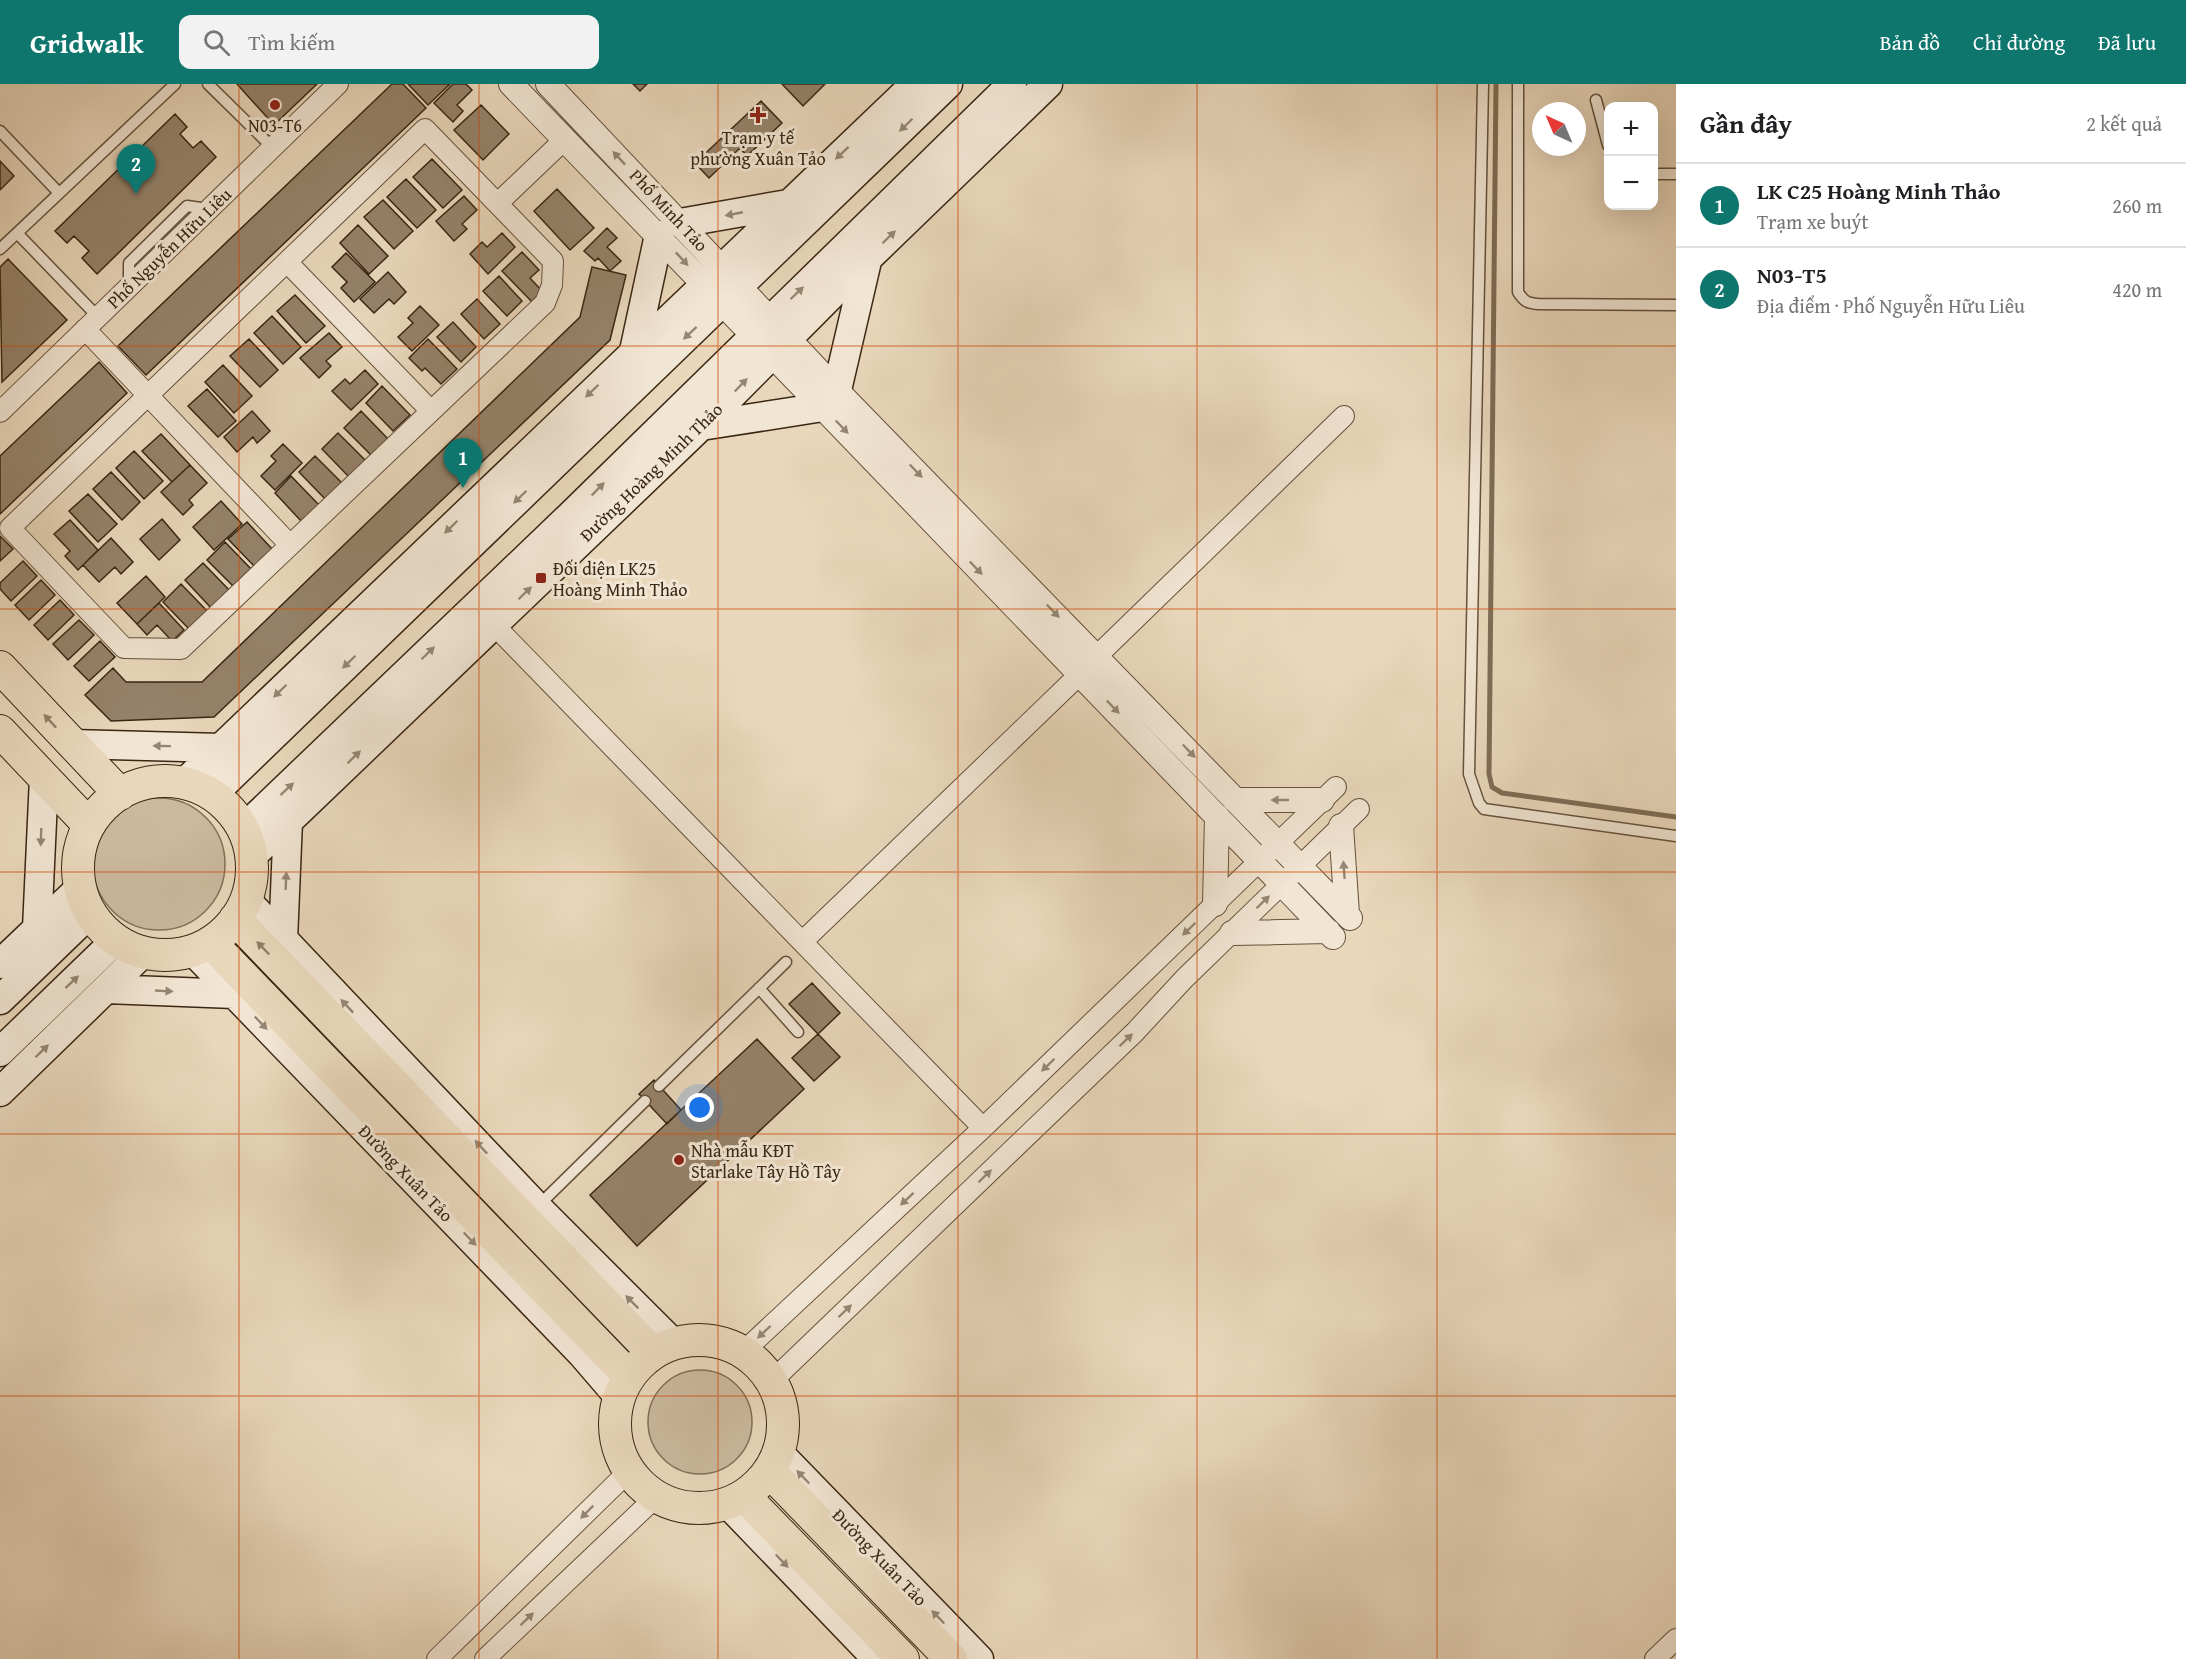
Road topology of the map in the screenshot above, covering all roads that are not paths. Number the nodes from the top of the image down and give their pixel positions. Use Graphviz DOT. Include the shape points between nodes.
graph roads {
  1 [pos="175,84"];
  2 [pos="208,84"];
  3 [pos="338,84"];
  4 [pos="511,84"];
  5 [pos="548,84"];
  6 [pos="1011,84"];
  7 [pos="1047,84"];
  8 [pos="1483,84"];
  9 [pos="1518,84"];
  10 [pos="934,86"];
  11 [pos="1596,100"];
  12 [pos="1604,130"];
  13 [pos="0,131"];
  14 [pos="564,140"];
  15 [pos="272,147"];
  16 [pos="1658,174"];
  17 [pos="1676,174"];
  18 [pos="59,193"];
  19 [pos="498,203"];
  20 [pos="788,204"];
  21 [pos="670,229"];
  22 [pos="17,233"];
  23 [pos="0,249"];
  24 [pos="859,249"];
  25 [pos="287,262"];
  26 [pos="714,292"];
  27 [pos="1676,305"];
  28 [pos="92,323"];
  29 [pos="771,342"];
  30 [pos="643,360"];
  31 [pos="148,395"];
  32 [pos="835,399"];
  33 [pos="431,411"];
  34 [pos="0,412"];
  35 [pos="1344,416"];
  36 [pos="701,426"];
  37 [pos="579,524"];
  38 [pos="290,545"];
  39 [pos="493,624"];
  40 [pos="1097,656"];
  41 [pos="0,667"];
  42 [pos="1080,674"];
  43 [pos="0,731"];
  44 [pos="72,744"];
  45 [pos="221,748"];
  46 [pos="44,778"];
  47 [pos="184,783"];
  48 [pos="120,794"];
  49 [pos="1330,794"];
  50 [pos="212,795"];
  51 [pos="1237,800"];
  52 [pos="1359,809"];
  53 [pos="1217,816"];
  54 [pos="288,821"];
  55 [pos="89,825"];
  56 [pos="1341,826"];
  57 [pos="1676,836"];
  58 [pos="248,842"];
  59 [pos="1278,843"];
  60 [pos="1259,861"];
  61 [pos="1301,866"];
  62 [pos="1282,884"];
  63 [pos="85,901"];
  64 [pos="1215,904"];
  65 [pos="241,909"];
  66 [pos="37,929"];
  67 [pos="1232,933"];
  68 [pos="283,940"];
  69 [pos="803,941"];
  70 [pos="130,946"];
  71 [pos="201,947"];
  72 [pos="786,962"];
  73 [pos="0,964"];
  74 [pos="106,988"];
  75 [pos="759,988"];
  76 [pos="234,994"];
  77 [pos="0,1000"];
  78 [pos="798,1032"];
  79 [pos="0,1052"];
  80 [pos="659,1086"];
  81 [pos="0,1092"];
  82 [pos="645,1101"];
  83 [pos="983,1128"];
  84 [pos="537,1207"];
  85 [pos="663,1348"];
  86 [pos="742,1352"];
  87 [pos="772,1381"];
  88 [pos="624,1386"];
  89 [pos="775,1463"];
  90 [pos="629,1470"];
  91 [pos="656,1497"];
  92 [pos="735,1499"];
  93 [pos="1676,1639"];
  94 [pos="437,1659"];
  95 [pos="485,1659"];
  96 [pos="877,1659"];
  97 [pos="903,1659"];
  98 [pos="951,1659"];
  99 [pos="979,1659"];
  100 [pos="1655,1659"];
  1 -- 18 [label="lane"];
  2 -- 15 [label="lane"];
  3 -- 15 [label="street, Phố Nguyễn Hữu Liêu"];
  4 -- 14 [label="street, Phố Minh Tảo"];
  21 -- 5 [label="street, Phố Minh Tảo, one-way"];
  6 -- 24 [label="main road, Đường Hoàng Minh Thảo"];
  24 -- 7 [label="main road, Đường Hoàng Minh Thảo, one-way"];
  8 -- 57 [label="lane" via="1469,774 1479,803 1488,810"];
  9 -- 27 [label="lane" via="1518,292 1522,300 1538,304"];
  10 -- 20 [label="main road, one-way"];
  10 -- 26 [label="main road, one-way"];
  11 -- 12 [label="lane"];
  13 -- 18 [label="lane"];
  14 -- 19 [label="street"];
  14 -- 21 [label="street, Phố Minh Tảo"];
  15 -- 28 [label="street, Phố Nguyễn Hữu Liêu"];
  16 -- 17 [label="lane"];
  18 -- 22 [label="lane"];
  19 -- 25 [label="street" via="425,129"];
  19 -- 33 [label="street" via="552,261 552,285 545,303"];
  20 -- 21 [label="main road, one-way"];
  20 -- 26 [label="main road"];
  21 -- 26 [label="street, Phố Minh Tảo, one-way"];
  21 -- 29 [label="street, Phố Minh Tảo"];
  21 -- 30 [label="main road"];
  22 -- 23 [label="lane"];
  22 -- 28 [label="lane"];
  29 -- 24 [label="main road, Đường Hoàng Minh Thảo, one-way"];
  24 -- 32 [label="main road"];
  25 -- 31 [label="street"];
  25 -- 33 [label="street"];
  26 -- 29 [label="street, Phố Minh Tảo"];
  26 -- 30 [label="main road, one-way"];
  28 -- 31 [label="street"];
  28 -- 34 [label="street, Phố Nguyễn Hữu Liêu"];
  29 -- 32 [label="street"];
  36 -- 29 [label="main road, Đường Hoàng Minh Thảo, one-way"];
  37 -- 29 [label="main road, Đường Hoàng Minh Thảo, one-way"];
  30 -- 45 [label="main road, one-way"];
  30 -- 50 [label="main road, one-way"];
  31 -- 38 [label="street"];
  31 -- 38 [label="street" via="10,528 124,648 181,649"];
  32 -- 36 [label="main road"];
  32 -- 40 [label="street, one-way"];
  32 -- 42 [label="street, one-way"];
  33 -- 38 [label="street"];
  35 -- 40 [label="street"];
  36 -- 37 [label="main road, Đường Hoàng Minh Thảo"];
  39 -- 37 [label="main road, Đường Hoàng Minh Thảo, one-way"];
  58 -- 37 [label="main road, Đường Hoàng Minh Thảo, one-way"];
  54 -- 39 [label="main road, Đường Hoàng Minh Thảo, one-way"];
  39 -- 69 [label="street"];
  40 -- 51 [label="street, one-way"];
  44 -- 41 [label="main road, one-way"];
  42 -- 53 [label="street, one-way"];
  42 -- 69 [label="street"];
  43 -- 46 [label="main road"];
  45 -- 44 [label="main road, one-way"];
  44 -- 48 [label="main road"];
  45 -- 47 [label="main road"];
  46 -- 55 [label="main road"];
  46 -- 66 [label="main road, one-way"];
  47 -- 48 [label="main road" via="165,780 136,785"];
  47 -- 50 [label="main road"];
  48 -- 55 [label="main road"];
  49 -- 51 [label="street, one-way"];
  49 -- 59 [label="street"];
  50 -- 58 [label="main road"];
  51 -- 59 [label="street"];
  52 -- 56 [label="street"];
  53 -- 60 [label="street"];
  53 -- 64 [label="street"];
  54 -- 58 [label="main road, Đường Hoàng Minh Thảo"];
  68 -- 54 [label="main road, one-way"];
  55 -- 63 [label="main road" via="79,850 77,879"];
  56 -- 61 [label="street"];
  61 -- 56 [label="street, one-way" via="1349,916"];
  58 -- 65 [label="main road" via="252,872"];
  59 -- 60 [label="street"];
  59 -- 61 [label="street"];
  60 -- 62 [label="street"];
  60 -- 64 [label="street"];
  61 -- 62 [label="street"];
  67 -- 62 [label="street, one-way"];
  62 -- 67 [label="street" via="1330,934"];
  63 -- 66 [label="main road"];
  63 -- 70 [label="main road" via="103,931"];
  63 -- 77 [label="main road"];
  64 -- 83 [label="street, one-way"];
  65 -- 68 [label="main road"];
  65 -- 71 [label="main road"];
  85 -- 65 [label="main road, one-way"];
  66 -- 73 [label="main road"];
  87 -- 67 [label="street, one-way" via="1135,1032"];
  84 -- 68 [label="main road, one-way"];
  69 -- 83 [label="street"];
  70 -- 71 [label="main road" via="156,956 184,954"];
  70 -- 74 [label="main road"];
  79 -- 70 [label="main road, one-way"];
  71 -- 76 [label="main road, Đường Xuân Tảo"];
  71 -- 88 [label="main road, Đường Xuân Tảo"];
  72 -- 75 [label="lane"];
  74 -- 76 [label="main road, one-way"];
  81 -- 74 [label="main road, one-way"];
  75 -- 78 [label="lane"];
  75 -- 80 [label="lane"];
  76 -- 88 [label="main road, Đường Xuân Tảo, one-way" via="582,1354"];
  82 -- 84 [label="lane"];
  83 -- 86 [label="street, one-way"];
  85 -- 84 [label="main road, one-way"];
  85 -- 86 [label="main road" via="701,1339"];
  85 -- 88 [label="main road"];
  86 -- 87 [label="main road" via="754,1359"];
  87 -- 89 [label="main road" via="783,1407"];
  88 -- 90 [label="main road" via="615,1417 615,1439"];
  89 -- 92 [label="main road"];
  89 -- 98 [label="main road, Đường Xuân Tảo"];
  99 -- 89 [label="main road, Đường Xuân Tảo, one-way"];
  90 -- 91 [label="main road"];
  90 -- 94 [label="street, one-way"];
  91 -- 92 [label="main road" via="697,1509"];
  95 -- 91 [label="street, one-way"];
  92 -- 96 [label="main road, one-way"];
  92 -- 97 [label="main road"];
  93 -- 100 [label="street"];
}
